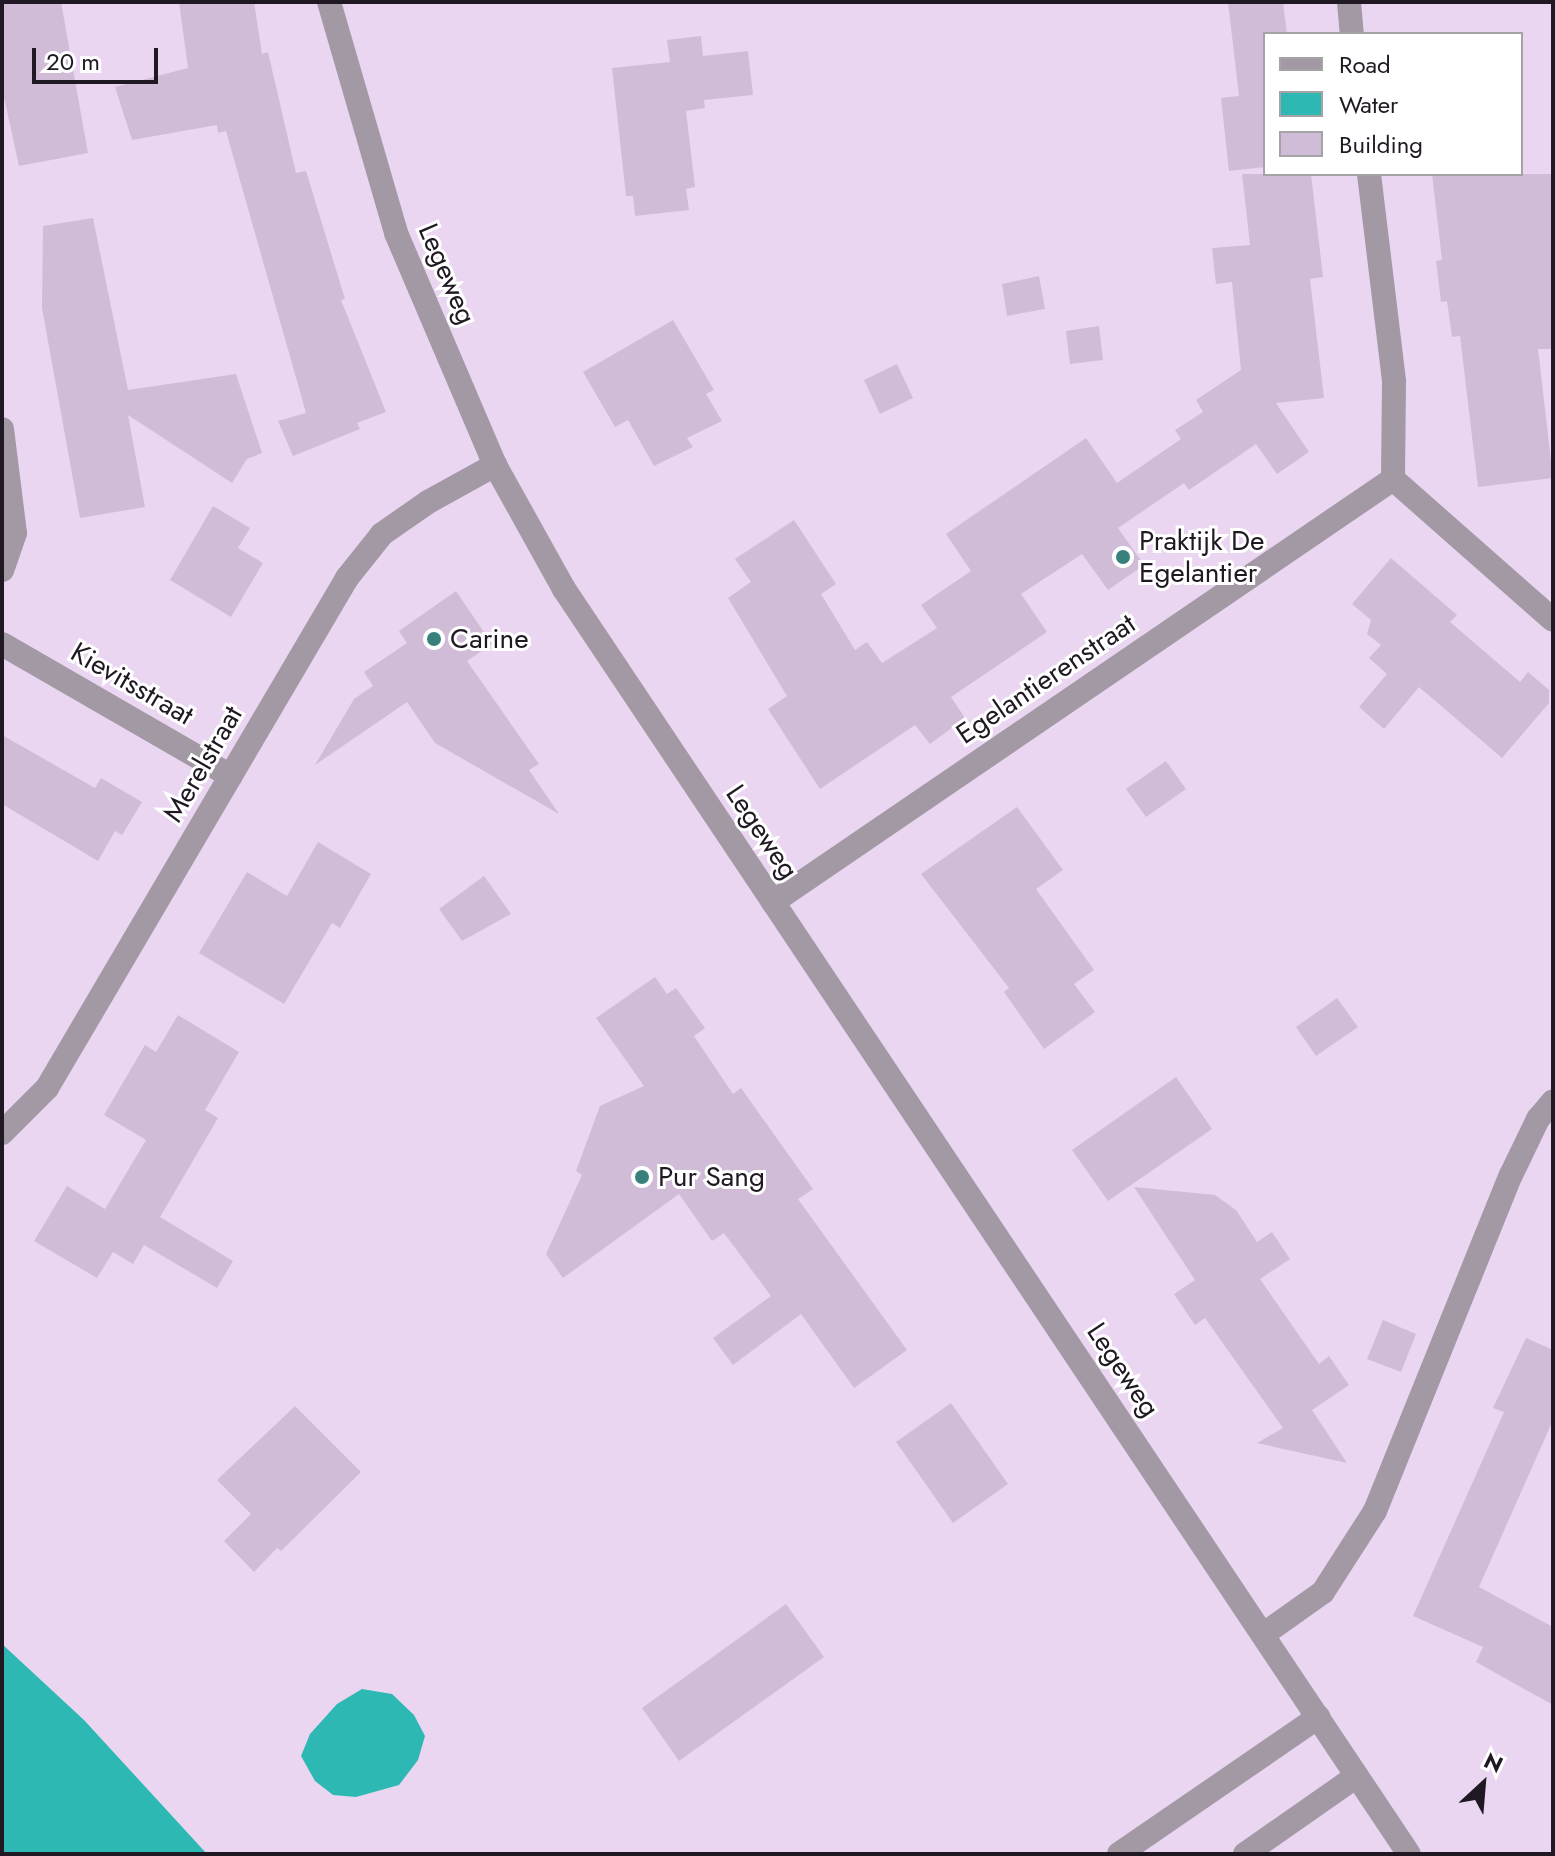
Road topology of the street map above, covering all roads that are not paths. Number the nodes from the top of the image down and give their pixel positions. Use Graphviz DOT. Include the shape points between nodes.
graph roads {
  1 [pos="329,2"];
  2 [pos="1349,2"];
  3 [pos="1352,32"];
  4 [pos="1369,176"];
  5 [pos="2,429"];
  6 [pos="495,465"];
  7 [pos="1393,479"];
  8 [pos="2,570"];
  9 [pos="1553,620"];
  10 [pos="2,644"];
  11 [pos="231,776"];
  12 [pos="773,902"];
  13 [pos="1553,1101"];
  14 [pos="2,1133"];
  15 [pos="1264,1634"];
  16 [pos="1318,1717"];
  17 [pos="1357,1776"];
  18 [pos="1255,1851"];
  19 [pos="1119,1854"];
  20 [pos="1409,1854"];
  1 -- 6 [label="street, Legeweg" via="396,233"];
  2 -- 3 [label="street"];
  4 -- 7 [label="street" via="1394,382"];
  5 -- 8 [label="street" via="15,533"];
  6 -- 11 [label="street, Merelstraat" via="382,534 347,578"];
  6 -- 12 [label="street, Legeweg" via="564,589"];
  7 -- 9 [label="street"];
  7 -- 12 [label="street, Egelantierenstraat"];
  10 -- 11 [label="street, Kievitsstraat"];
  11 -- 14 [label="street, Merelstraat" via="47,1088"];
  12 -- 15 [label="street, Legeweg"];
  13 -- 15 [label="street" via="1538,1119 1511,1175 1375,1511 1323,1592"];
  15 -- 16 [label="street, Legeweg"];
  16 -- 17 [label="street, Legeweg"];
  16 -- 19 [label="street"];
  17 -- 18 [label="street"];
  17 -- 20 [label="street, Legeweg"];
}
